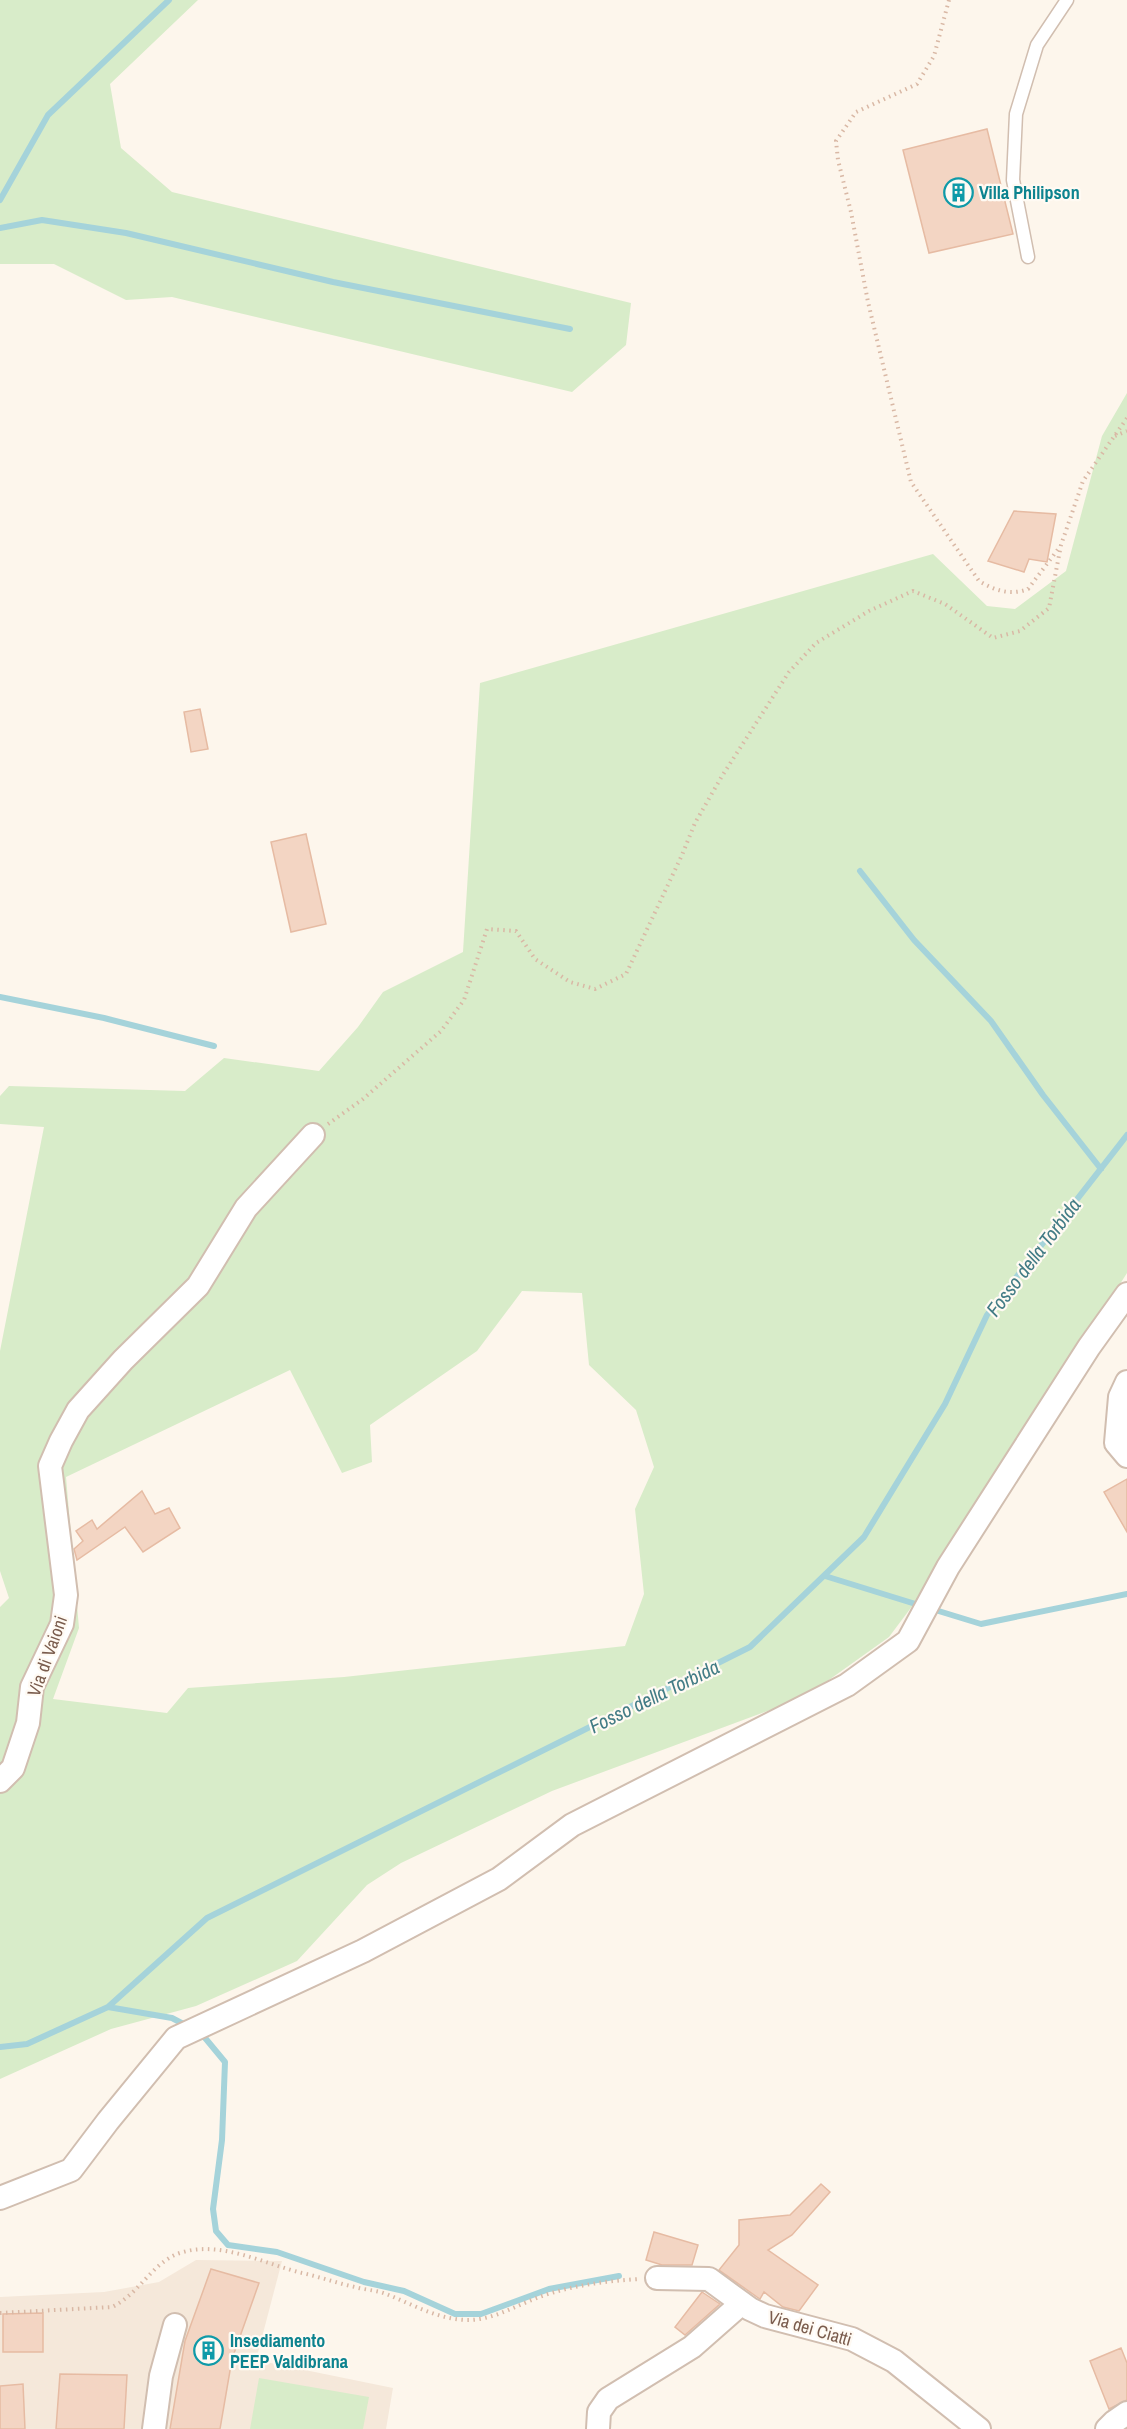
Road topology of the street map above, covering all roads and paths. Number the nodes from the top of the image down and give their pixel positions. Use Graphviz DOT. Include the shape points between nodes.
graph roads {
  1 [pos="949,0"];
  2 [pos="1067,0"];
  3 [pos="1029,257"];
  4 [pos="1127,418"];
  5 [pos="1127,431"];
  6 [pos="1114,436"];
  7 [pos="1061,545"];
  8 [pos="313,1135"];
  9 [pos="1127,1294"];
  10 [pos="1127,1382"];
  11 [pos="1127,1456"];
  12 [pos="0,1781"];
  13 [pos="0,2198"];
  14 [pos="657,2278"];
  15 [pos="742,2303"];
  16 [pos="0,2313"];
  17 [pos="175,2325"];
  18 [pos="1127,2414"];
  19 [pos="154,2429"];
  20 [pos="598,2429"];
  21 [pos="979,2429"];
  22 [pos="1107,2429"];
  1 -- 7 [label="path" via="934,56 917,84 856,112 836,141 837,160 912,482 924,504 979,581 992,589 1028,589"];
  2 -- 3 [label="lane" via="1037,45 1016,114 1013,180"];
  4 -- 6 [label="path"];
  5 -- 6 [label="path"];
  6 -- 7 [label="path" via="1083,482"];
  7 -- 8 [label="path" via="1049,608 1020,631 993,638 945,604 913,591 869,611 816,644 789,672 694,823 626,974 595,989 570,982 535,959 516,931 487,929 464,1000 441,1031 363,1099"];
  8 -- 12 [label="street, Via di Vaioni" via="246,1208 198,1286 100,1385 78,1410 61,1441 50,1466 66,1594 62,1624 32,1687 28,1723 13,1767"];
  9 -- 13 [label="street" via="948,1567 908,1641 847,1685 572,1825 499,1879 363,1951 176,2038 71,2170"];
  10 -- 11 [label="street" via="1120,1397 1116,1443"];
  14 -- 15 [label="street, Via dei Ciatti" via="709,2279"];
  14 -- 16 [label="path" via="585,2284 469,2320 444,2317 384,2293 249,2257 202,2250 183,2252 166,2260 135,2292 112,2307"];
  15 -- 20 [label="street" via="692,2347 608,2399 599,2412"];
  15 -- 21 [label="street, Via dei Ciatti" via="765,2316 852,2340 894,2361"];
  17 -- 19 [label="street" via="161,2376"];
  18 -- 22 [label="street"];
}
